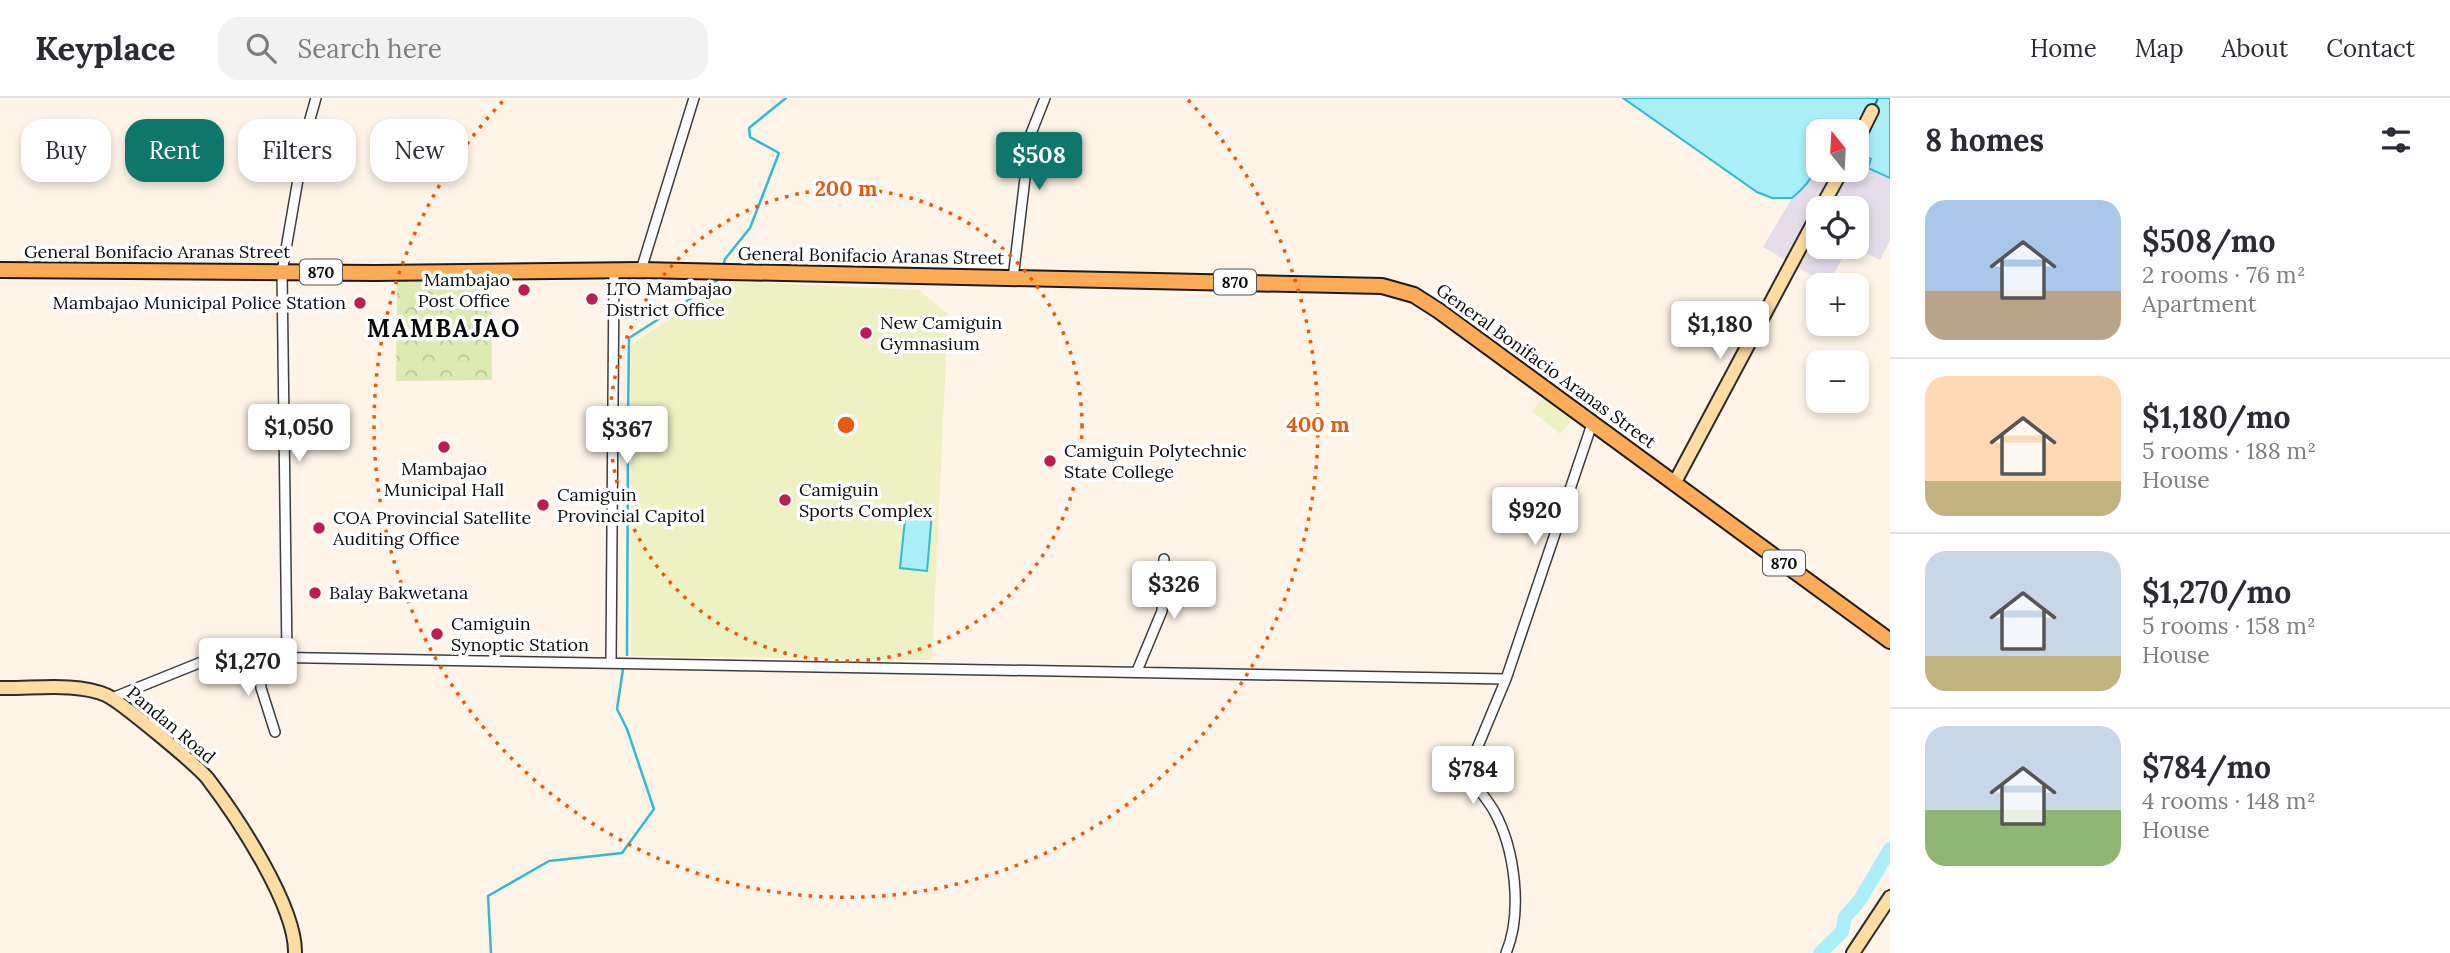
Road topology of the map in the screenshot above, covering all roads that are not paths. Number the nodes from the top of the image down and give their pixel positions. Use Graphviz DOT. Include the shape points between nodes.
graph roads {
  1 [pos="316,98"];
  2 [pos="694,98"];
  3 [pos="1045,98"];
  4 [pos="1872,111"];
  5 [pos="1868,119"];
  6 [pos="1806,237"];
  7 [pos="0,270"];
  8 [pos="614,270"];
  9 [pos="641,270"];
  10 [pos="282,272"];
  11 [pos="1013,279"];
  12 [pos="1592,424"];
  13 [pos="1677,484"];
  14 [pos="1164,559"];
  15 [pos="1890,641"];
  16 [pos="258,657"];
  17 [pos="286,657"];
  18 [pos="611,663"];
  19 [pos="1137,671"];
  20 [pos="1506,679"];
  21 [pos="0,688"];
  22 [pos="112,698"];
  23 [pos="275,732"];
  24 [pos="1890,897"];
  25 [pos="295,953"];
  26 [pos="1506,953"];
  27 [pos="1853,953"];
  1 -- 10 [label="street"];
  2 -- 9 [label="street"];
  3 -- 11 [label="street" via="1030,136"];
  4 -- 5 [label="street"];
  6 -- 13 [label="street"];
  7 -- 10 [label="main road, General Bonifacio Aranas Street / 870"];
  8 -- 9 [label="main road, General Bonifacio Aranas Street / 870"];
  8 -- 10 [label="main road, General Bonifacio Aranas Street / 870"];
  8 -- 18 [label="street"];
  9 -- 11 [label="main road, General Bonifacio Aranas Street / 870"];
  10 -- 17 [label="street"];
  11 -- 12 [label="main road, General Bonifacio Aranas Street / 870" via="1366,284 1398,289 1439,311"];
  12 -- 13 [label="main road, General Bonifacio Aranas Street / 870"];
  12 -- 20 [label="street"];
  13 -- 15 [label="main road, 870"];
  14 -- 19 [label="street" via="1162,611"];
  16 -- 17 [label="street"];
  16 -- 22 [label="street" via="204,661"];
  16 -- 23 [label="street" via="263,696"];
  17 -- 18 [label="street"];
  18 -- 19 [label="street"];
  19 -- 20 [label="street"];
  20 -- 26 [label="street" via="1468,770 1493,809 1507,846 1515,904"];
  21 -- 22 [label="street, Pandan Road" via="83,690"];
  22 -- 25 [label="street, Pandan Road" via="206,777 271,879 291,926"];
  24 -- 27 [label="street"];
}
